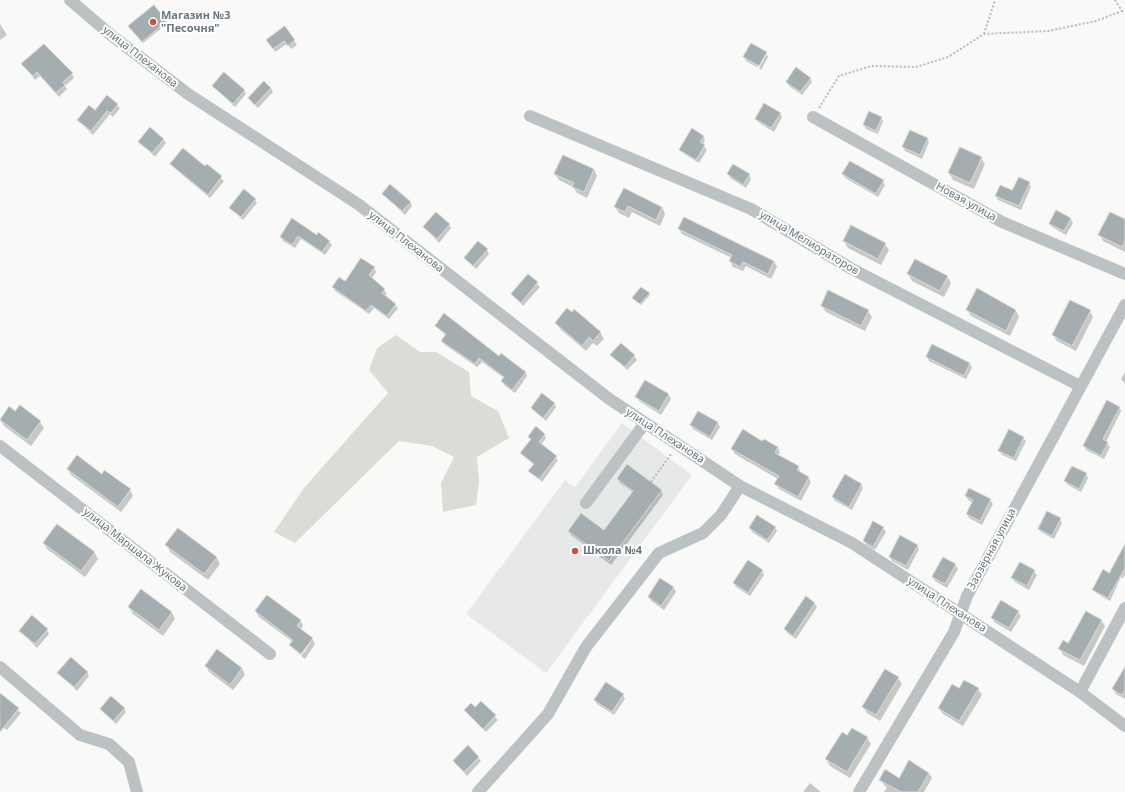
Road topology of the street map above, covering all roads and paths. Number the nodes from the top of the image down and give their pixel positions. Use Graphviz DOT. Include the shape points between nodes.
graph roads {
  1 [pos="70,0"];
  2 [pos="995,0"];
  3 [pos="1115,0"];
  4 [pos="1122,11"];
  5 [pos="1125,11"];
  6 [pos="984,34"];
  7 [pos="530,116"];
  8 [pos="813,117"];
  9 [pos="1125,274"];
  10 [pos="1125,305"];
  11 [pos="1080,386"];
  12 [pos="645,422"];
  13 [pos="678,443"];
  14 [pos="0,446"];
  15 [pos="651,482"];
  16 [pos="740,486"];
  17 [pos="586,503"];
  18 [pos="1125,608"];
  19 [pos="960,614"];
  20 [pos="270,654"];
  21 [pos="0,667"];
  22 [pos="1080,692"];
  23 [pos="1125,726"];
  24 [pos="137,792"];
  25 [pos="478,792"];
  26 [pos="858,792"];
  1 -- 12 [label="street, улица Плеханова" via="188,94 358,204 608,398"];
  2 -- 6 [label="path"];
  3 -- 4 [label="path"];
  4 -- 5 [label="path"];
  4 -- 6 [label="path" via="1096,21 1048,31"];
  6 -- 8 [label="path" via="948,56 916,67 871,66 839,76"];
  7 -- 11 [label="street, улица Мелиораторов" via="751,208 852,269"];
  8 -- 9 [label="street, Новая улица" via="1002,222"];
  10 -- 11 [label="street, Заозёрная улица"];
  11 -- 19 [label="street, Заозёрная улица" via="967,596"];
  12 -- 13 [label="street, улица Плеханова"];
  12 -- 17 [label="street"];
  13 -- 15 [label="path"];
  13 -- 16 [label="street, улица Плеханова"];
  14 -- 20 [label="street, улица Маршала Жукова"];
  16 -- 19 [label="street, улица Плеханова" via="852,543"];
  16 -- 25 [label="street" via="720,515 703,533 659,553 586,647 548,714"];
  18 -- 22 [label="street"];
  19 -- 22 [label="street, улица Плеханова"];
  19 -- 26 [label="street, Заозёрная улица" via="954,632"];
  21 -- 24 [label="street" via="80,735 109,744 130,762"];
  22 -- 23 [label="street, улица Плеханова"];
}
